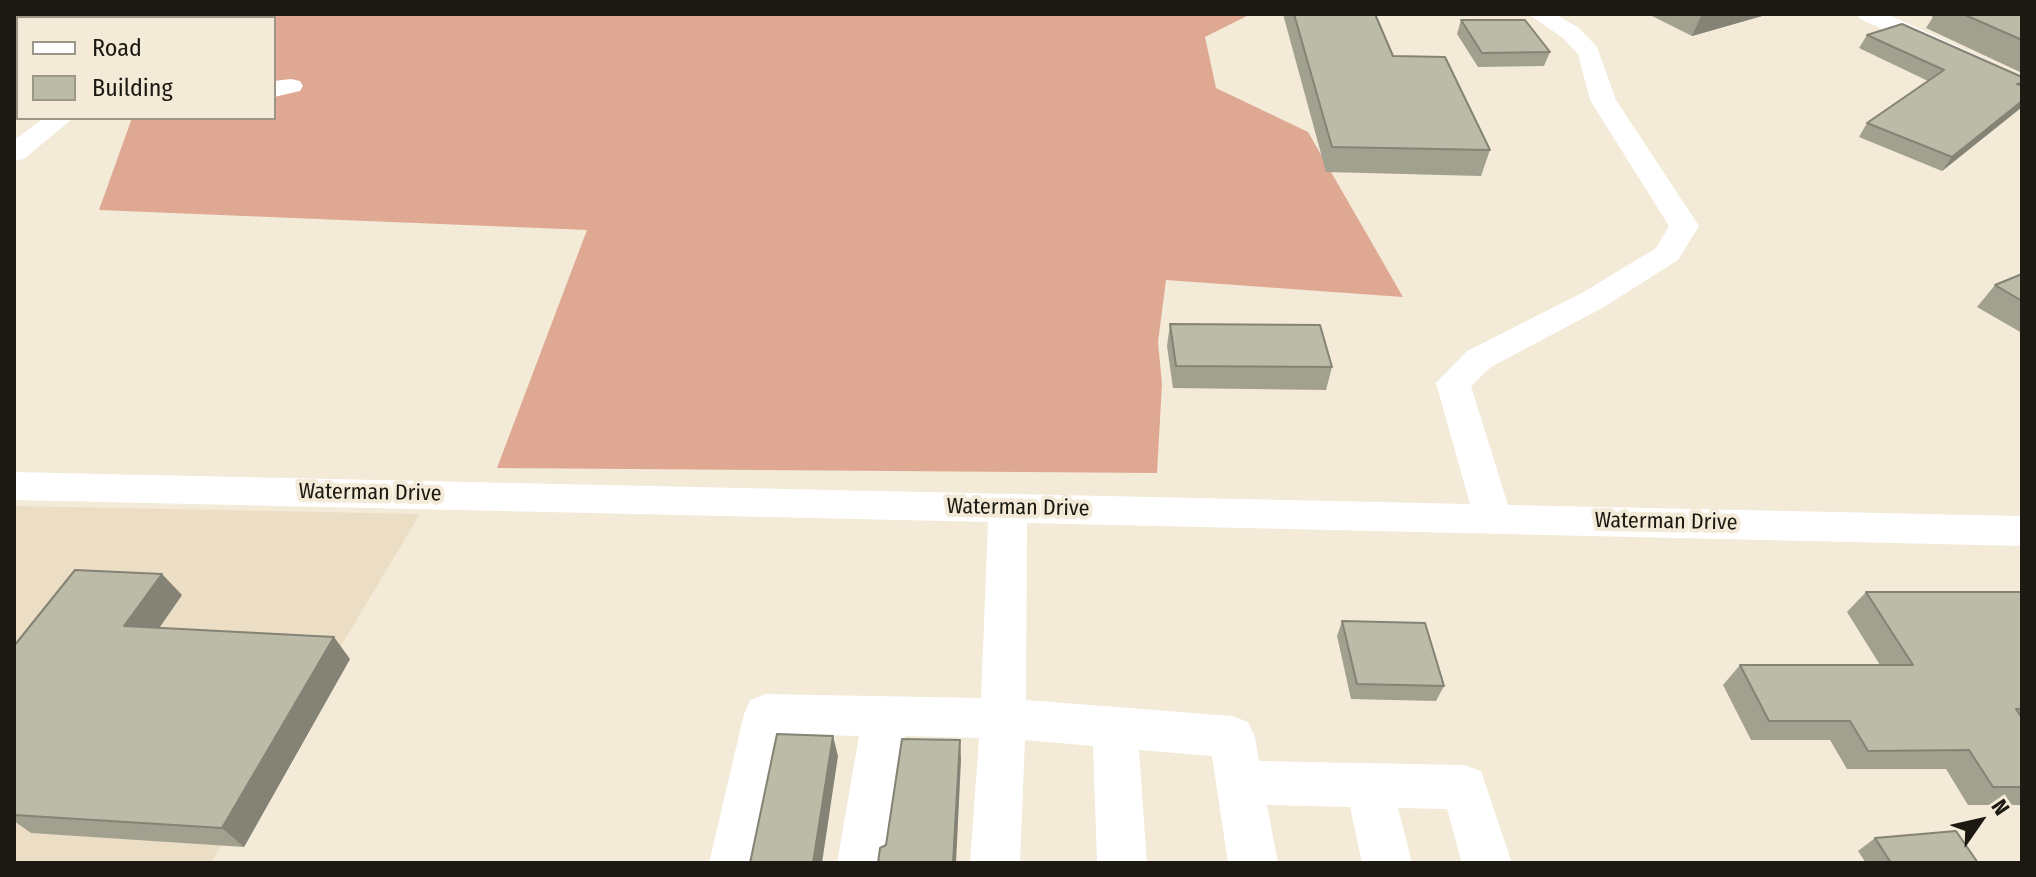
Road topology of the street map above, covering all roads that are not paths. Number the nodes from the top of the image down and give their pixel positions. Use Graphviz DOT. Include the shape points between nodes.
graph roads {
  1 [pos="1539,14"];
  2 [pos="1868,14"];
  3 [pos="2022,85"];
  4 [pos="57,120"];
  5 [pos="14,153"];
  6 [pos="14,486"];
  7 [pos="1008,507"];
  8 [pos="1493,518"];
  9 [pos="2022,531"];
  10 [pos="885,716"];
  11 [pos="1003,718"];
  12 [pos="1115,730"];
  13 [pos="1240,783"];
  14 [pos="1369,785"];
  15 [pos="734,863"];
  16 [pos="862,863"];
  17 [pos="995,863"];
  18 [pos="1122,863"];
  19 [pos="1253,863"];
  20 [pos="1387,863"];
  21 [pos="1487,863"];
  1 -- 8 [label="street" via="1571,33 1589,52 1603,100 1684,226 1667,254 1593,300 1479,359 1453,383"];
  2 -- 3 [label="street"];
  4 -- 5 [label="street"];
  6 -- 7 [label="street, Waterman Drive"];
  7 -- 8 [label="street, Waterman Drive"];
  7 -- 11 [label="street"];
  8 -- 9 [label="street, Waterman Drive"];
  10 -- 11 [label="street"];
  10 -- 15 [label="street" via="766,714"];
  10 -- 16 [label="street"];
  11 -- 12 [label="street"];
  11 -- 17 [label="street"];
  12 -- 13 [label="street" via="1232,737"];
  12 -- 18 [label="street"];
  13 -- 14 [label="street"];
  13 -- 19 [label="street"];
  14 -- 20 [label="street"];
  14 -- 21 [label="street" via="1464,787"];
}
